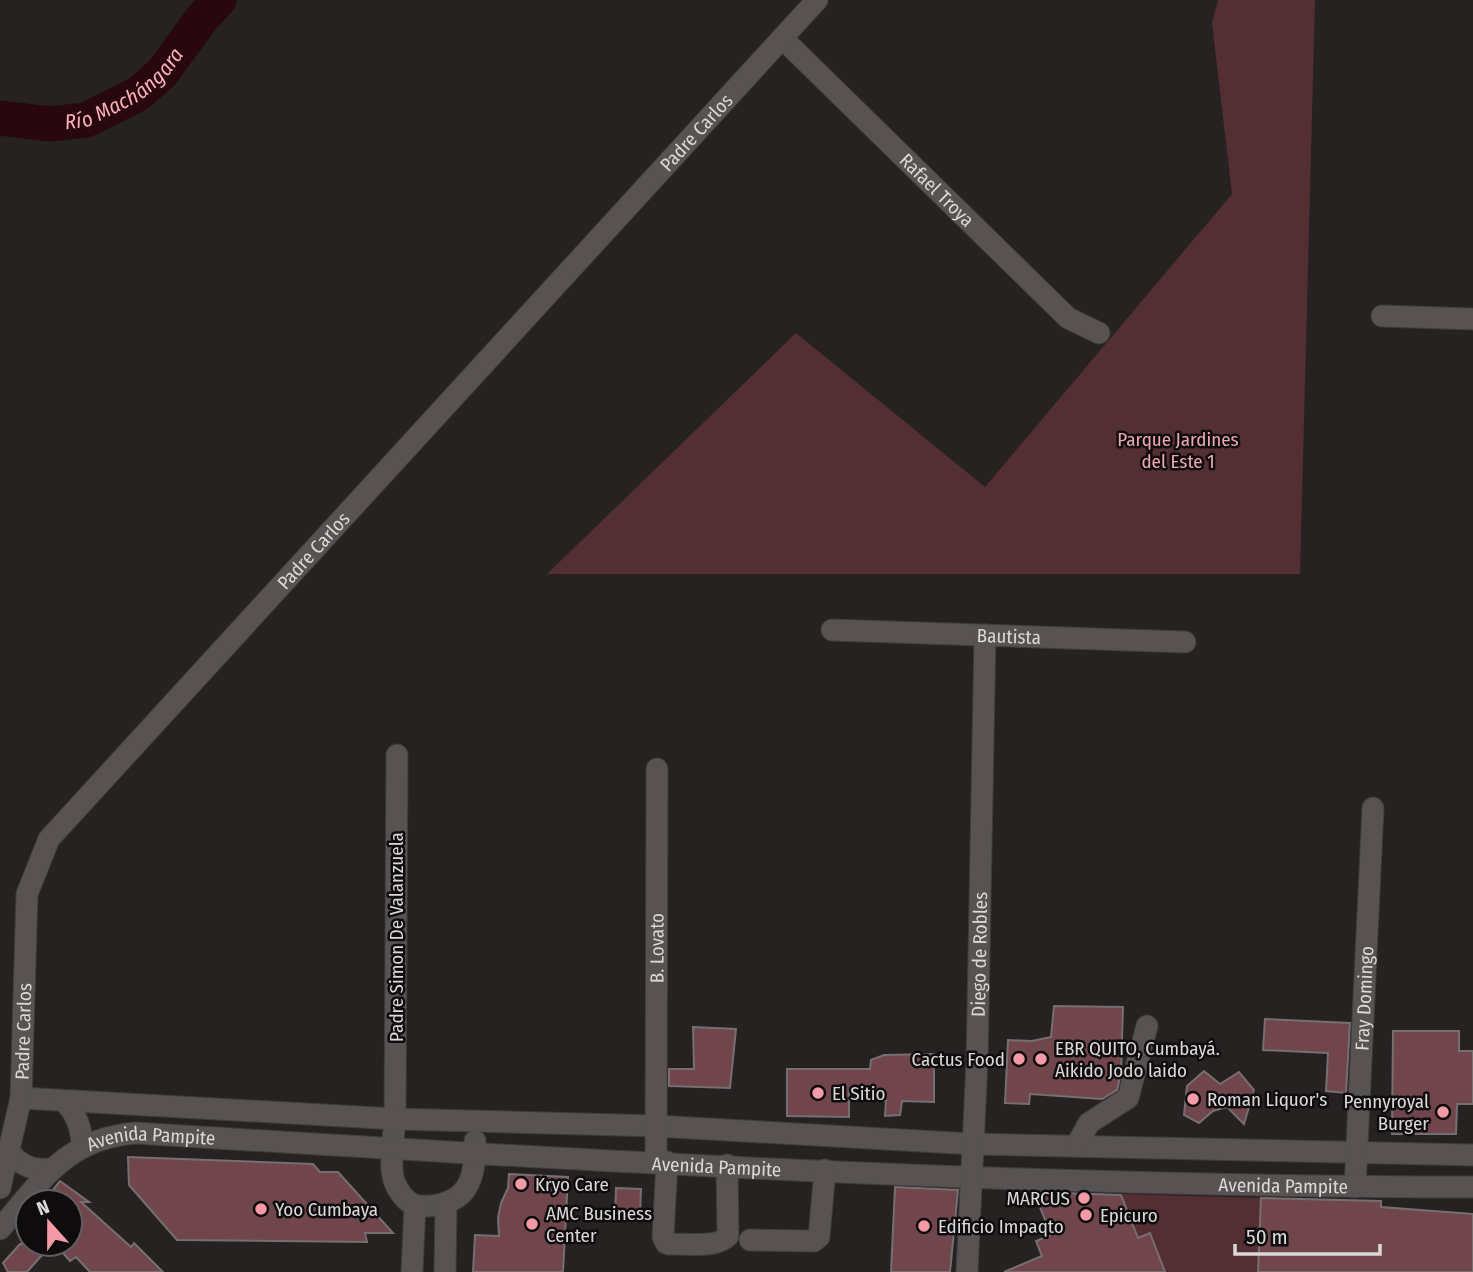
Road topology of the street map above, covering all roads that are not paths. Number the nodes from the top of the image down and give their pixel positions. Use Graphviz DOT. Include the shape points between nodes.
graph roads {
  1 [pos="817,0"];
  2 [pos="782,38"];
  3 [pos="1382,316"];
  4 [pos="1473,319"];
  5 [pos="1099,333"];
  6 [pos="832,630"];
  7 [pos="985,635"];
  8 [pos="1185,642"];
  9 [pos="397,755"];
  10 [pos="657,769"];
  11 [pos="1374,808"];
  12 [pos="1147,1026"];
  13 [pos="21,1098"];
  14 [pos="64,1101"];
  15 [pos="395,1119"];
  16 [pos="474,1121"];
  17 [pos="656,1126"];
  18 [pos="973,1144"];
  19 [pos="1076,1146"];
  20 [pos="82,1147"];
  21 [pos="393,1149"];
  22 [pos="8,1150"];
  23 [pos="1356,1151"];
  24 [pos="475,1153"];
  25 [pos="1473,1155"];
  26 [pos="661,1162"];
  27 [pos="727,1165"];
  28 [pos="50,1170"];
  29 [pos="825,1170"];
  30 [pos="971,1177"];
  31 [pos="1355,1187"];
  32 [pos="1473,1187"];
  33 [pos="0,1188"];
  34 [pos="446,1203"];
  35 [pos="415,1205"];
  36 [pos="0,1229"];
  37 [pos="750,1240"];
  38 [pos="412,1272"];
  39 [pos="445,1272"];
  40 [pos="967,1272"];
  1 -- 2 [label="street, Padre Carlos"];
  2 -- 5 [label="street, Rafael Troya" via="1068,318"];
  2 -- 13 [label="street, Padre Carlos" via="48,839 27,894"];
  3 -- 4 [label="street"];
  6 -- 7 [label="street, Bautista"];
  7 -- 8 [label="street, Bautista"];
  7 -- 18 [label="street, Diego de Robles"];
  9 -- 15 [label="street, Padre Simon De Valanzuela"];
  10 -- 17 [label="street, B. Lovato"];
  11 -- 23 [label="street, Fray Domingo"];
  12 -- 19 [label="street" via="1128,1098 1089,1123"];
  13 -- 14 [label="street, Avenida Pampite"];
  13 -- 22 [label="street, Padre Carlos"];
  14 -- 15 [label="street, Avenida Pampite"];
  14 -- 20 [label="street" via="80,1127"];
  15 -- 16 [label="street, Avenida Pampite"];
  15 -- 21 [label="street, Padre Simon De Valanzuela"];
  16 -- 17 [label="street, Avenida Pampite"];
  16 -- 24 [label="street"];
  17 -- 18 [label="street, Avenida Pampite"];
  17 -- 26 [label="street, B. Lovato"];
  18 -- 19 [label="street, Avenida Pampite"];
  18 -- 30 [label="street, Diego de Robles"];
  19 -- 23 [label="street, Avenida Pampite"];
  20 -- 21 [label="street, Avenida Pampite" via="113,1135 136,1133"];
  20 -- 28 [label="street, Avenida Pampite"];
  21 -- 24 [label="street, Avenida Pampite"];
  21 -- 35 [label="street, Padre Simon De Valanzuela" via="394,1181"];
  22 -- 28 [label="street" via="22,1164"];
  22 -- 33 [label="street, Padre Carlos"];
  23 -- 25 [label="street, Avenida Pampite"];
  23 -- 31 [label="street, Fray Domingo"];
  24 -- 26 [label="street, Avenida Pampite"];
  24 -- 34 [label="street" via="467,1188"];
  26 -- 27 [label="street, Avenida Pampite"];
  26 -- 27 [label="street, B. Lovato" via="663,1237 669,1244 714,1243 729,1236"];
  27 -- 29 [label="street, Avenida Pampite"];
  28 -- 36 [label="street, Avenida Pampite"];
  29 -- 30 [label="street, Avenida Pampite"];
  29 -- 37 [label="street" via="819,1237 814,1241"];
  30 -- 31 [label="street, Avenida Pampite"];
  30 -- 40 [label="street, Diego de Robles"];
  31 -- 32 [label="street, Avenida Pampite"];
  34 -- 35 [label="street"];
  34 -- 39 [label="street"];
  35 -- 38 [label="street"];
}
